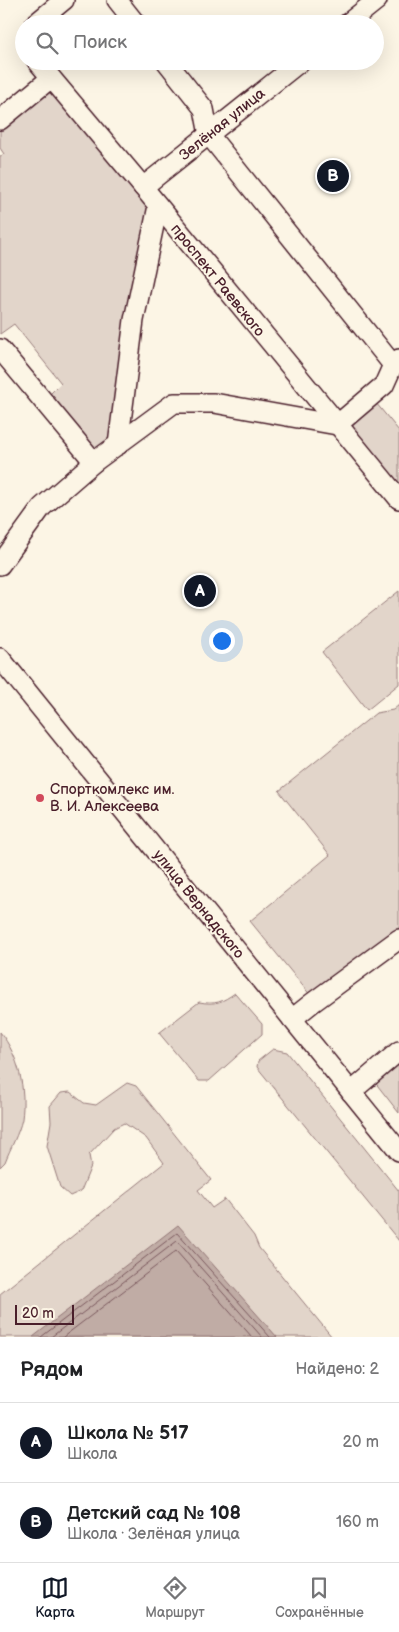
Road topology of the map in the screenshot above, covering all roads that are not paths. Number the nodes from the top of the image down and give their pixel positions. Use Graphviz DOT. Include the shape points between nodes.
graph roads {
  1 [pos="64,0"];
  2 [pos="118,0"];
  3 [pos="377,0"];
  4 [pos="46,15"];
  5 [pos="129,15"];
  6 [pos="358,15"];
  7 [pos="44,70"];
  8 [pos="173,70"];
  9 [pos="289,70"];
  10 [pos="51,78"];
  11 [pos="0,120"];
  12 [pos="209,135"];
  13 [pos="143,187"];
  14 [pos="158,206"];
  15 [pos="0,349"];
  16 [pos="396,362"];
  17 [pos="337,425"];
  18 [pos="118,445"];
  19 [pos="94,462"];
  20 [pos="399,499"];
  21 [pos="0,565"];
  22 [pos="0,658"];
  23 [pos="396,946"];
  24 [pos="292,1019"];
  25 [pos="399,1050"];
  26 [pos="351,1092"];
  27 [pos="399,1151"];
  1 -- 4 [label="street"];
  2 -- 5 [label="street"];
  3 -- 6 [label="street"];
  7 -- 10 [label="street, проспект Раевского"];
  8 -- 12 [label="street" via="204,109"];
  9 -- 12 [label="street, Зелёная улица"];
  10 -- 11 [label="street"];
  10 -- 13 [label="street, проспект Раевского"];
  12 -- 13 [label="street, Зелёная улица"];
  12 -- 16 [label="street"];
  13 -- 14 [label="street, проспект Раевского"];
  14 -- 17 [label="street, проспект Раевского"];
  14 -- 18 [label="street" via="134,320"];
  15 -- 19 [label="street"];
  16 -- 17 [label="street" via="384,385"];
  17 -- 18 [label="street" via="214,403 174,403"];
  17 -- 20 [label="street, проспект Раевского"];
  18 -- 19 [label="street"];
  19 -- 21 [label="street" via="42,507"];
  22 -- 24 [label="street, улица Вернадского"];
  23 -- 24 [label="street"];
  24 -- 26 [label="street, улица Вернадского"];
  25 -- 26 [label="street"];
  26 -- 27 [label="street, улица Вернадского"];
}
